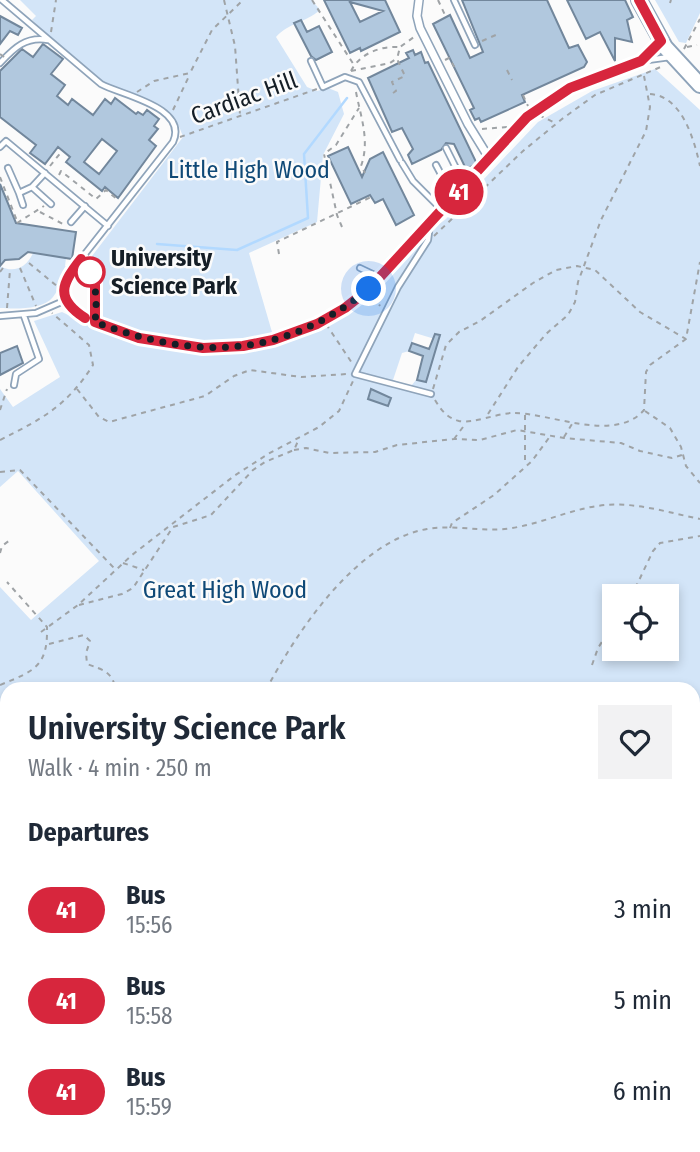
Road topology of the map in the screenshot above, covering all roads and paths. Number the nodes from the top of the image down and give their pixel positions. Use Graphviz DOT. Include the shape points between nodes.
graph roads {
  1 [pos="2,0"];
  2 [pos="56,0"];
  3 [pos="224,0"];
  4 [pos="243,0"];
  5 [pos="312,0"];
  6 [pos="419,0"];
  7 [pos="438,0"];
  8 [pos="454,0"];
  9 [pos="639,0"];
  10 [pos="227,15"];
  11 [pos="445,15"];
  12 [pos="700,19"];
  13 [pos="422,33"];
  14 [pos="498,34"];
  15 [pos="48,40"];
  16 [pos="661,41"];
  17 [pos="689,43"];
  18 [pos="475,44"];
  19 [pos="698,45"];
  20 [pos="400,47"];
  21 [pos="686,47"];
  22 [pos="0,54"];
  23 [pos="673,57"];
  24 [pos="397,58"];
  25 [pos="8,60"];
  26 [pos="310,61"];
  27 [pos="641,61"];
  28 [pos="0,63"];
  29 [pos="438,63"];
  30 [pos="507,70"];
  31 [pos="351,71"];
  32 [pos="411,71"];
  33 [pos="449,71"];
  34 [pos="190,73"];
  35 [pos="404,74"];
  36 [pos="644,76"];
  37 [pos="352,78"];
  38 [pos="512,79"];
  39 [pos="700,85"];
  40 [pos="323,87"];
  41 [pos="393,93"];
  42 [pos="523,94"];
  43 [pos="649,94"];
  44 [pos="130,96"];
  45 [pos="526,101"];
  46 [pos="359,108"];
  47 [pos="536,111"];
  48 [pos="169,116"];
  49 [pos="240,116"];
  50 [pos="468,124"];
  51 [pos="556,124"];
  52 [pos="515,128"];
  53 [pos="176,137"];
  54 [pos="0,147"];
  55 [pos="446,148"];
  56 [pos="62,151"];
  57 [pos="489,158"];
  58 [pos="436,165"];
  59 [pos="700,166"];
  60 [pos="8,168"];
  61 [pos="45,173"];
  62 [pos="365,173"];
  63 [pos="0,177"];
  64 [pos="54,180"];
  65 [pos="469,180"];
  66 [pos="32,187"];
  67 [pos="19,193"];
  68 [pos="458,193"];
  69 [pos="372,197"];
  70 [pos="49,202"];
  71 [pos="23,205"];
  72 [pos="125,205"];
  73 [pos="85,206"];
  74 [pos="442,210"];
  75 [pos="40,211"];
  76 [pos="337,215"];
  77 [pos="72,222"];
  78 [pos="430,223"];
  79 [pos="108,226"];
  80 [pos="342,227"];
  81 [pos="428,240"];
  82 [pos="279,254"];
  83 [pos="81,259"];
  84 [pos="29,262"];
  85 [pos="700,262"];
  86 [pos="3,268"];
  87 [pos="20,268"];
  88 [pos="360,268"];
  89 [pos="585,269"];
  90 [pos="10,270"];
  91 [pos="0,272"];
  92 [pos="379,277"];
  93 [pos="369,289"];
  94 [pos="64,290"];
  95 [pos="66,300"];
  96 [pos="47,310"];
  97 [pos="387,310"];
  98 [pos="38,312"];
  99 [pos="0,316"];
  100 [pos="24,316"];
  101 [pos="7,317"];
  102 [pos="324,320"];
  103 [pos="95,322"];
  104 [pos="686,339"];
  105 [pos="356,371"];
  106 [pos="15,385"];
  107 [pos="77,389"];
  108 [pos="431,394"];
  109 [pos="0,410"];
  110 [pos="644,410"];
  111 [pos="525,414"];
  112 [pos="487,415"];
  113 [pos="467,423"];
  114 [pos="573,423"];
  115 [pos="523,430"];
  116 [pos="552,434"];
  117 [pos="564,438"];
  118 [pos="299,439"];
  119 [pos="454,439"];
  120 [pos="0,440"];
  121 [pos="294,450"];
  122 [pos="682,455"];
  123 [pos="526,466"];
  124 [pos="0,472"];
  125 [pos="700,483"];
  126 [pos="700,519"];
  127 [pos="172,526"];
  128 [pos="450,528"];
  129 [pos="700,536"];
  130 [pos="10,540"];
  131 [pos="0,553"];
  132 [pos="122,563"];
  133 [pos="115,569"];
  134 [pos="146,570"];
  135 [pos="6,582"];
  136 [pos="637,584"];
  137 [pos="78,605"];
  138 [pos="47,627"];
  139 [pos="41,632"];
  140 [pos="602,642"];
  141 [pos="48,645"];
  142 [pos="592,665"];
  143 [pos="7,682"];
  144 [pos="114,682"];
  145 [pos="270,682"];
  1 -- 15 [label="lane"];
  2 -- 15 [label="path"];
  3 -- 10 [label="path"];
  4 -- 10 [label="path"];
  5 -- 20 [label="path" via="354,65 379,48"];
  6 -- 13 [label="street"];
  7 -- 11 [label="path"];
  8 -- 18 [label="lane"];
  9 -- 16 [label="main road"];
  10 -- 34 [label="path" via="212,30"];
  10 -- 49 [label="path" via="235,46"];
  12 -- 17 [label="path"];
  13 -- 20 [label="path"];
  13 -- 29 [label="street"];
  14 -- 18 [label="path"];
  15 -- 28 [label="lane" via="35,38 15,47"];
  15 -- 44 [label="lane" via="101,84"];
  16 -- 23 [label="main road"];
  16 -- 27 [label="lane"];
  19 -- 21 [label="path"];
  20 -- 24 [label="path"];
  22 -- 25 [label="path, bridge"];
  23 -- 27 [label="lane"];
  23 -- 36 [label="path"];
  23 -- 39 [label="main road"];
  24 -- 31 [label="path" via="390,64"];
  24 -- 35 [label="path"];
  26 -- 40 [label="lane"];
  27 -- 47 [label="lane" via="570,88"];
  29 -- 33 [label="path" via="449,58 454,69"];
  29 -- 50 [label="street"];
  30 -- 38 [label="path"];
  32 -- 35 [label="path"];
  34 -- 44 [label="path" via="154,81"];
  34 -- 48 [label="path"];
  35 -- 41 [label="path" via="392,82"];
  36 -- 43 [label="path"];
  36 -- 51 [label="path" via="595,95"];
  37 -- 40 [label="lane"];
  37 -- 46 [label="path"];
  37 -- 74 [label="lane" via="366,90 413,181"];
  40 -- 49 [label="path, Cardiac Hill"];
  42 -- 45 [label="path"];
  43 -- 59 [label="path" via="662,94 687,124"];
  43 -- 89 [label="path" via="646,131 601,220"];
  44 -- 48 [label="lane"];
  46 -- 62 [label="path" via="365,132 361,166"];
  46 -- 76 [label="path" via="336,145 324,154"];
  47 -- 51 [label="path"];
  47 -- 52 [label="lane"];
  48 -- 53 [label="lane"];
  49 -- 53 [label="path, Cardiac Hill"];
  50 -- 52 [label="path" via="483,129"];
  50 -- 57 [label="street"];
  51 -- 81 [label="path"];
  52 -- 57 [label="lane"];
  53 -- 72 [label="lane"];
  54 -- 61 [label="lane" via="6,141"];
  55 -- 65 [label="lane" via="456,168"];
  56 -- 61 [label="path"];
  57 -- 65 [label="lane"];
  58 -- 68 [label="lane"];
  60 -- 67 [label="lane"];
  61 -- 64 [label="lane"];
  61 -- 66 [label="lane"];
  63 -- 75 [label="path" via="17,222"];
  64 -- 72 [label="path" via="61,171 96,199 106,190"];
  64 -- 73 [label="lane"];
  65 -- 68 [label="lane"];
  66 -- 67 [label="lane"];
  66 -- 70 [label="lane"];
  67 -- 71 [label="lane"];
  68 -- 74 [label="lane"];
  69 -- 76 [label="path"];
  70 -- 75 [label="path"];
  72 -- 79 [label="lane"];
  73 -- 77 [label="lane"];
  73 -- 79 [label="lane"];
  74 -- 78 [label="lane"];
  75 -- 77 [label="path" via="66,225"];
  76 -- 80 [label="path"];
  76 -- 82 [label="path" via="277,242"];
  78 -- 81 [label="lane"];
  78 -- 92 [label="lane"];
  79 -- 83 [label="lane"];
  81 -- 97 [label="lane"];
  83 -- 94 [label="lane" via="66,278"];
  83 -- 103 [label="lane" via="95,283"];
  84 -- 94 [label="path"];
  85 -- 104 [label="path"];
  86 -- 91 [label="path"];
  87 -- 98 [label="path"];
  88 -- 92 [label="lane"];
  89 -- 104 [label="path" via="595,270 640,312"];
  89 -- 108 [label="path" via="556,270 459,332 446,345"];
  89 -- 112 [label="path" via="568,315 518,367"];
  90 -- 101 [label="path"];
  92 -- 93 [label="lane"];
  93 -- 97 [label="path"];
  93 -- 102 [label="lane"];
  94 -- 95 [label="lane"];
  95 -- 96 [label="lane"];
  95 -- 103 [label="lane" via="75,312"];
  96 -- 98 [label="lane"];
  96 -- 107 [label="path" via="89,345 93,365"];
  97 -- 105 [label="lane"];
  98 -- 100 [label="lane"];
  99 -- 101 [label="lane"];
  100 -- 101 [label="lane"];
  100 -- 106 [label="lane" via="39,359 16,374"];
  102 -- 103 [label="lane" via="273,340 203,348 139,338"];
  102 -- 105 [label="path"];
  104 -- 110 [label="path" via="650,365"];
  105 -- 107 [label="path" via="314,377 250,370 205,396 110,422 99,417"];
  105 -- 108 [label="lane"];
  105 -- 118 [label="path" via="339,411"];
  106 -- 109 [label="path" via="6,389"];
  107 -- 120 [label="path" via="48,414"];
  108 -- 113 [label="path" via="445,414"];
  110 -- 114 [label="path" via="635,419 605,426"];
  110 -- 122 [label="path" via="670,428"];
  111 -- 112 [label="path"];
  111 -- 114 [label="path"];
  111 -- 115 [label="path"];
  112 -- 113 [label="path"];
  113 -- 119 [label="path"];
  114 -- 117 [label="path"];
  115 -- 116 [label="path"];
  115 -- 119 [label="path" via="480,440"];
  115 -- 123 [label="path"];
  116 -- 117 [label="path"];
  116 -- 123 [label="path"];
  117 -- 122 [label="path" via="621,443 672,458"];
  118 -- 121 [label="path"];
  118 -- 127 [label="path" via="253,463"];
  119 -- 121 [label="path" via="375,452"];
  121 -- 127 [label="path" via="254,470 211,515"];
  122 -- 125 [label="path"];
  123 -- 128 [label="path"];
  124 -- 133 [label="path" via="20,470"];
  126 -- 128 [label="path" via="607,505 516,528 485,532"];
  127 -- 132 [label="path"];
  127 -- 134 [label="path"];
  128 -- 145 [label="path" via="410,534 359,565 314,613"];
  129 -- 136 [label="path" via="660,543"];
  130 -- 131 [label="path"];
  132 -- 133 [label="path"];
  132 -- 134 [label="path"];
  133 -- 137 [label="path"];
  134 -- 137 [label="path" via="133,588 122,594"];
  135 -- 138 [label="path"];
  137 -- 138 [label="path"];
  138 -- 139 [label="path"];
  138 -- 141 [label="path"];
  140 -- 142 [label="path"];
  141 -- 143 [label="path" via="34,670"];
  141 -- 144 [label="path" via="84,635 90,641 87,664 106,670"];
}
